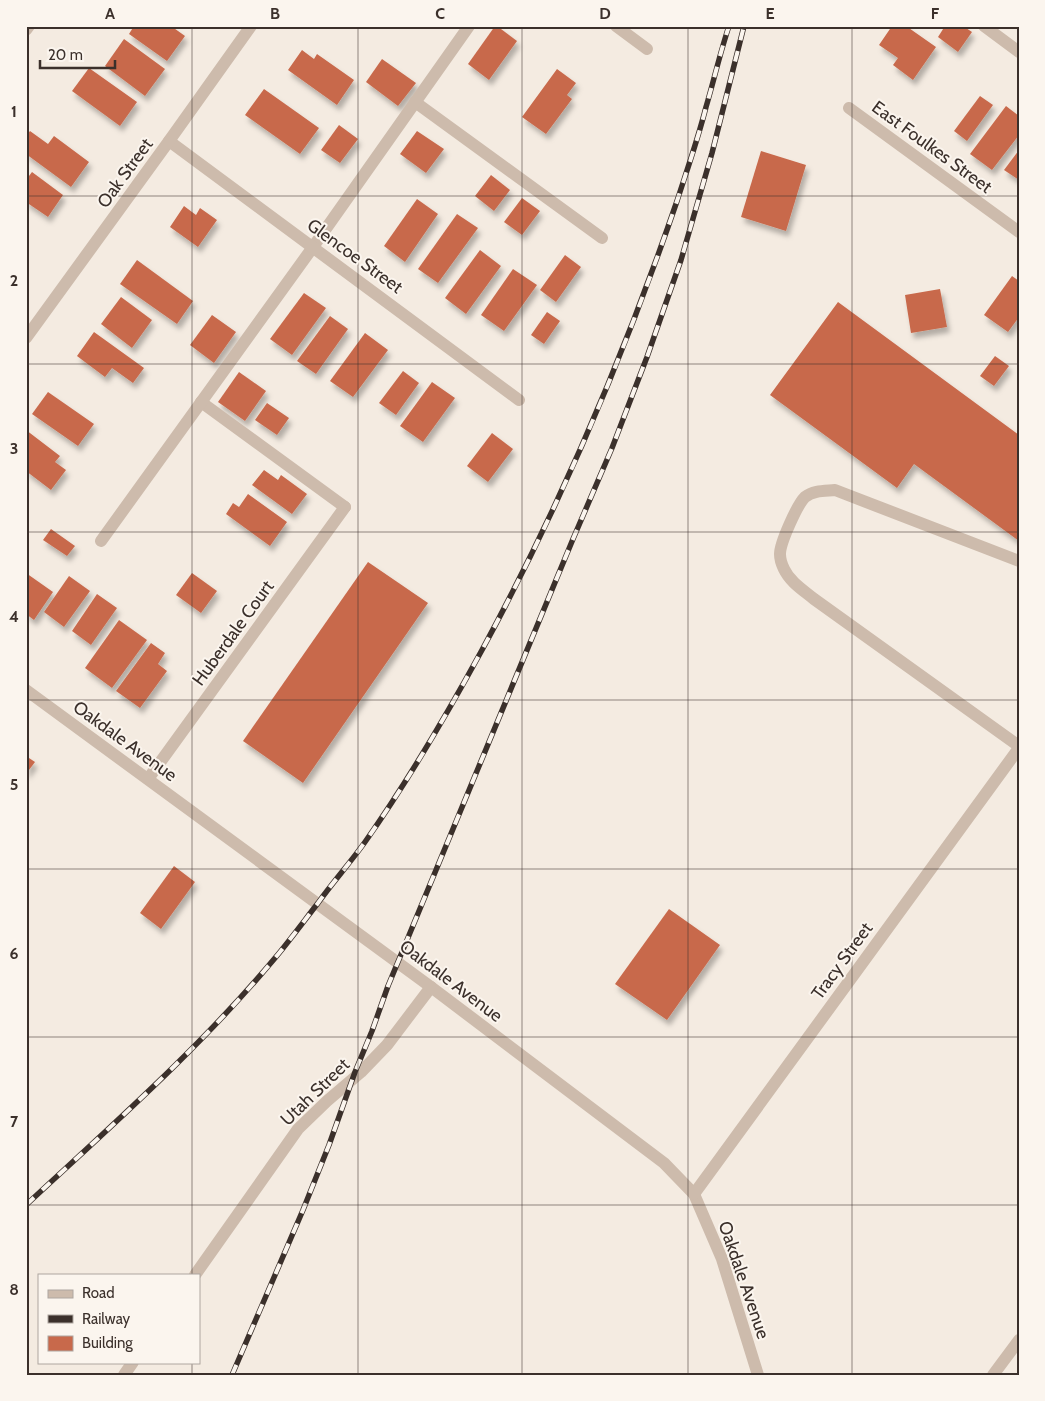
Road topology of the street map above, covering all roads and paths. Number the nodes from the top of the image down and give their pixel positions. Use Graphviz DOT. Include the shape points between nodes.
graph roads {
  1 [pos="29,26"];
  2 [pos="250,26"];
  3 [pos="469,26"];
  4 [pos="616,26"];
  5 [pos="984,26"];
  6 [pos="26,30"];
  7 [pos="647,49"];
  8 [pos="1019,52"];
  9 [pos="415,102"];
  10 [pos="849,108"];
  11 [pos="170,141"];
  12 [pos="1019,232"];
  13 [pos="602,238"];
  14 [pos="313,247"];
  15 [pos="26,338"];
  16 [pos="519,400"];
  17 [pos="201,402"];
  18 [pos="101,541"];
  19 [pos="1019,561"];
  20 [pos="26,690"];
  21 [pos="1019,747"];
  22 [pos="148,779"];
  23 [pos="431,987"];
  24 [pos="694,1194"];
  25 [pos="196,1274"];
  26 [pos="1019,1340"];
  27 [pos="132,1364"];
  28 [pos="124,1375"];
  29 [pos="758,1375"];
  30 [pos="993,1375"];
  1 -- 6 [label="street"];
  2 -- 11 [label="street, Oak Street"];
  3 -- 9 [label="street"];
  4 -- 7 [label="street"];
  5 -- 8 [label="street"];
  9 -- 13 [label="street"];
  9 -- 14 [label="street"];
  10 -- 12 [label="street, East Foulkes Street"];
  11 -- 14 [label="street, Glencoe Street"];
  11 -- 15 [label="street, Oak Street"];
  14 -- 16 [label="street, Glencoe Street"];
  14 -- 17 [label="street"];
  17 -- 18 [label="street"];
  17 -- 22 [label="street, Huberdale Court" via="345,507"];
  19 -- 21 [label="street" via="835,490 818,491 805,497 796,510 780,553 784,569 793,582"];
  20 -- 22 [label="street, Oakdale Avenue"];
  21 -- 24 [label="street, Tracy Street"];
  22 -- 23 [label="street, Oakdale Avenue"];
  23 -- 24 [label="street, Oakdale Avenue" via="652,1153"];
  23 -- 25 [label="street, Utah Street" via="387,1045 298,1130"];
  24 -- 29 [label="street, Oakdale Avenue" via="722,1259"];
  26 -- 30 [label="street"];
  27 -- 28 [label="street"];
}
